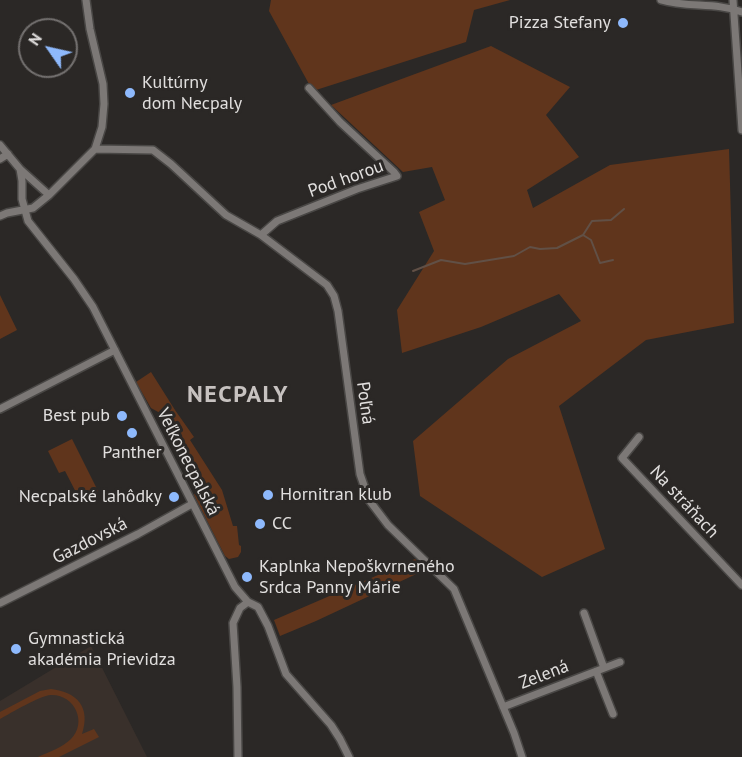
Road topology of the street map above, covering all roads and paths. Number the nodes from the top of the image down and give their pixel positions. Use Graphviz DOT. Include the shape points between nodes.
graph roads {
  1 [pos="86,0"];
  2 [pos="661,0"];
  3 [pos="733,0"];
  4 [pos="734,9"];
  5 [pos="742,12"];
  6 [pos="309,88"];
  7 [pos="742,130"];
  8 [pos="0,145"];
  9 [pos="95,149"];
  10 [pos="8,154"];
  11 [pos="0,159"];
  12 [pos="20,169"];
  13 [pos="49,195"];
  14 [pos="24,210"];
  15 [pos="0,216"];
  16 [pos="261,235"];
  17 [pos="115,350"];
  18 [pos="0,409"];
  19 [pos="639,437"];
  20 [pos="192,504"];
  21 [pos="742,585"];
  22 [pos="248,602"];
  23 [pos="0,603"];
  24 [pos="584,613"];
  25 [pos="620,662"];
  26 [pos="604,668"];
  27 [pos="596,671"];
  28 [pos="503,707"];
  29 [pos="613,714"];
  30 [pos="238,757"];
  31 [pos="349,757"];
  32 [pos="522,757"];
  1 -- 9 [label="street" via="104,104"];
  2 -- 4 [label="street"];
  3 -- 4 [label="street"];
  4 -- 5 [label="street"];
  4 -- 7 [label="street"];
  6 -- 16 [label="street, Pod horou" via="397,176 277,221"];
  8 -- 10 [label="street"];
  9 -- 13 [label="street"];
  9 -- 16 [label="street, Poľná" via="153,150 226,215"];
  10 -- 11 [label="street"];
  10 -- 12 [label="street"];
  12 -- 13 [label="street"];
  12 -- 14 [label="street, Veľkonecpalská"];
  13 -- 14 [label="street"];
  14 -- 15 [label="street"];
  14 -- 17 [label="street, Veľkonecpalská" via="28,221 93,307"];
  16 -- 28 [label="street, Poľná" via="327,285 334,296 360,474 369,500 388,525 454,589"];
  17 -- 18 [label="street"];
  17 -- 20 [label="street, Veľkonecpalská"];
  19 -- 21 [label="street, Na stráňach" via="622,458"];
  20 -- 22 [label="street, Veľkonecpalská" via="229,577"];
  20 -- 23 [label="street, Gazdovská"];
  22 -- 30 [label="street" via="240,608 233,623"];
  22 -- 31 [label="street, Veľkonecpalská" via="258,607 266,622 286,674 331,725"];
  24 -- 26 [label="street"];
  25 -- 26 [label="street, Zelená"];
  26 -- 27 [label="street, Zelená"];
  27 -- 28 [label="street, Zelená"];
  27 -- 29 [label="street, Zelená"];
  28 -- 32 [label="street, Poľná"];
}
